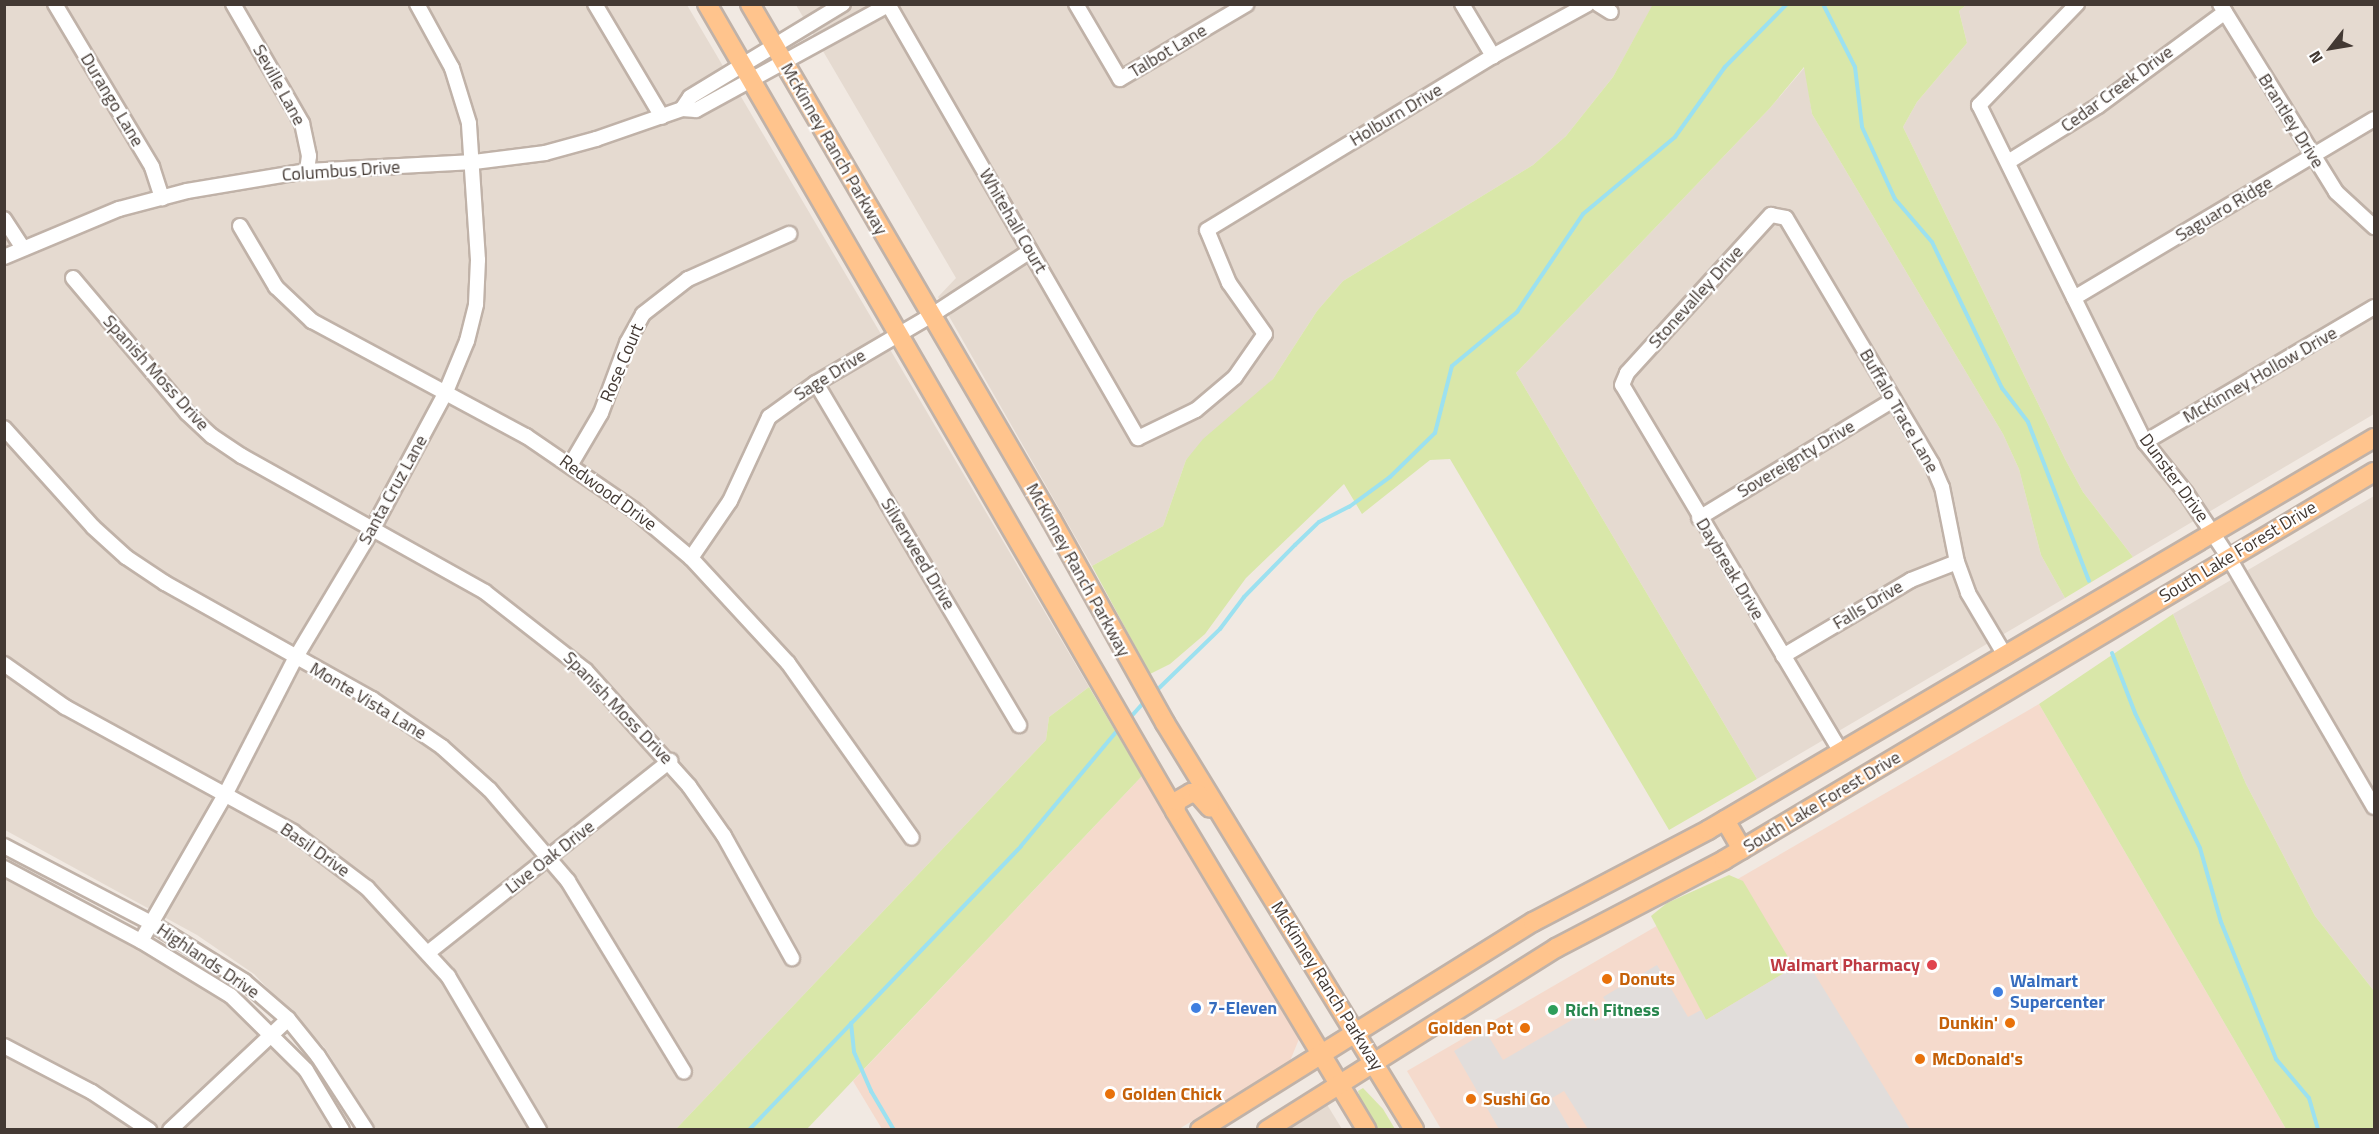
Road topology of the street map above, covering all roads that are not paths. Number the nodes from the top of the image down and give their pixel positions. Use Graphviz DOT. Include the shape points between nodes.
graph roads {
  1 [pos="55,4"];
  2 [pos="233,4"];
  3 [pos="417,4"];
  4 [pos="595,4"];
  5 [pos="707,4"];
  6 [pos="750,4"];
  7 [pos="843,4"];
  8 [pos="1076,4"];
  9 [pos="1247,4"];
  10 [pos="1462,4"];
  11 [pos="1587,4"];
  12 [pos="1598,4"];
  13 [pos="2077,4"];
  14 [pos="889,5"];
  15 [pos="2223,8"];
  16 [pos="1611,12"];
  17 [pos="774,45"];
  18 [pos="1493,56"];
  19 [pos="784,64"];
  20 [pos="747,73"];
  21 [pos="662,117"];
  22 [pos="2374,120"];
  23 [pos="2312,157"];
  24 [pos="474,162"];
  25 [pos="2008,162"];
  26 [pos="307,171"];
  27 [pos="162,198"];
  28 [pos="1777,214"];
  29 [pos="4,219"];
  30 [pos="240,226"];
  31 [pos="2374,226"];
  32 [pos="789,234"];
  33 [pos="22,247"];
  34 [pos="1030,251"];
  35 [pos="4,257"];
  36 [pos="73,278"];
  37 [pos="2074,298"];
  38 [pos="2374,308"];
  39 [pos="932,315"];
  40 [pos="899,333"];
  41 [pos="816,383"];
  42 [pos="1622,385"];
  43 [pos="445,394"];
  44 [pos="1893,400"];
  45 [pos="4,428"];
  46 [pos="1138,438"];
  47 [pos="2374,438"];
  48 [pos="2145,442"];
  49 [pos="572,464"];
  50 [pos="2374,471"];
  51 [pos="1699,518"];
  52 [pos="372,530"];
  53 [pos="2213,534"];
  54 [pos="692,558"];
  55 [pos="2229,558"];
  56 [pos="1957,562"];
  57 [pos="1783,656"];
  58 [pos="296,657"];
  59 [pos="2006,657"];
  60 [pos="4,664"];
  61 [pos="2020,682"];
  62 [pos="1020,725"];
  63 [pos="1841,752"];
  64 [pos="670,761"];
  65 [pos="225,795"];
  66 [pos="2374,807"];
  67 [pos="1175,810"];
  68 [pos="1725,820"];
  69 [pos="912,838"];
  70 [pos="1236,839"];
  71 [pos="4,846"];
  72 [pos="1742,850"];
  73 [pos="549,857"];
  74 [pos="4,868"];
  75 [pos="151,923"];
  76 [pos="141,941"];
  77 [pos="429,952"];
  78 [pos="792,958"];
  79 [pos="288,1019"];
  80 [pos="1356,1033"];
  81 [pos="272,1034"];
  82 [pos="4,1046"];
  83 [pos="1322,1054"];
  84 [pos="1375,1063"];
  85 [pos="684,1072"];
  86 [pos="1340,1083"];
  87 [pos="149,1130"];
  88 [pos="170,1130"];
  89 [pos="342,1130"];
  90 [pos="366,1130"];
  91 [pos="539,1130"];
  92 [pos="1200,1130"];
  93 [pos="1267,1130"];
  94 [pos="1367,1130"];
  95 [pos="1414,1130"];
  1 -- 27 [label="street, Durango Lane" via="152,167"];
  2 -- 26 [label="street, Seville Lane" via="302,123 309,156"];
  3 -- 24 [label="street, Santa Cruz Lane" via="458,82"];
  4 -- 21 [label="street"];
  5 -- 20 [label="main road, McKinney Ranch Parkway"];
  6 -- 17 [label="main road, McKinney Ranch Parkway"];
  7 -- 17 [label="street, Columbus Drive"];
  8 -- 9 [label="street, Talbot Lane" via="1120,79"];
  10 -- 18 [label="street"];
  11 -- 18 [label="street, Holburn Drive"];
  12 -- 16 [label="street"];
  13 -- 25 [label="street, Dunster Drive" via="1979,105"];
  14 -- 19 [label="street, Columbus Drive"];
  14 -- 34 [label="street, Whitehall Court"];
  15 -- 23 [label="street, Brantley Drive"];
  15 -- 25 [label="street, Cedar Creek Drive" via="2098,106"];
  17 -- 19 [label="main road, McKinney Ranch Parkway"];
  17 -- 20 [label="street, Columbus Drive"];
  18 -- 46 [label="street, Holburn Drive" via="1207,230 1230,283 1265,334 1235,377 1196,410"];
  19 -- 20 [label="street, Columbus Drive"];
  19 -- 39 [label="main road, McKinney Ranch Parkway"];
  20 -- 21 [label="street, Columbus Drive" via="696,110 682,109"];
  20 -- 40 [label="main road, McKinney Ranch Parkway"];
  21 -- 24 [label="street, Columbus Drive" via="553,151"];
  22 -- 23 [label="street, Saguaro Ridge"];
  23 -- 31 [label="street, Brantley Drive" via="2336,192"];
  23 -- 37 [label="street, Saguaro Ridge"];
  24 -- 26 [label="street, Columbus Drive"];
  24 -- 43 [label="street, Santa Cruz Lane" via="476,304 467,341"];
  25 -- 37 [label="street, Dunster Drive"];
  26 -- 27 [label="street, Columbus Drive"];
  27 -- 33 [label="street, Columbus Drive" via="119,209"];
  28 -- 42 [label="street, Stonevalley Drive" via="1767,219 1643,356"];
  28 -- 44 [label="street, Buffalo Trace Lane" via="1786,218"];
  29 -- 33 [label="street"];
  30 -- 43 [label="street, Redwood Drive" via="260,264 300,312"];
  32 -- 49 [label="street, Rose Court" via="688,279 643,314 627,343 601,413"];
  33 -- 35 [label="street, Columbus Drive"];
  34 -- 39 [label="street, Sage Drive"];
  34 -- 46 [label="street, Whitehall Court"];
  36 -- 52 [label="street, Spanish Moss Drive" via="187,413 212,436"];
  37 -- 48 [label="street, Dunster Drive"];
  38 -- 48 [label="street, McKinney Hollow Drive"];
  39 -- 40 [label="street, Sage Drive"];
  39 -- 70 [label="main road, McKinney Ranch Parkway" via="1132,667"];
  40 -- 41 [label="street, Sage Drive"];
  40 -- 67 [label="main road, McKinney Ranch Parkway"];
  41 -- 54 [label="street, Sage Drive" via="783,405 762,427 730,501"];
  41 -- 62 [label="street, Silverweed Drive"];
  42 -- 51 [label="street, Daybreak Drive"];
  43 -- 49 [label="street, Redwood Drive"];
  43 -- 52 [label="street, Santa Cruz Lane"];
  44 -- 51 [label="street, Sovereignty Drive"];
  44 -- 56 [label="street, Buffalo Trace Lane" via="1942,487"];
  45 -- 58 [label="street, Monte Vista Lane" via="126,557"];
  47 -- 53 [label="main road, South Lake Forest Drive"];
  48 -- 53 [label="street, Dunster Drive"];
  49 -- 54 [label="street, Redwood Drive"];
  50 -- 55 [label="main road, South Lake Forest Drive"];
  51 -- 57 [label="street, Daybreak Drive"];
  52 -- 58 [label="street, Santa Cruz Lane"];
  52 -- 64 [label="street, Spanish Moss Drive" via="454,573 515,612 585,670"];
  53 -- 55 [label="street, Dunster Drive"];
  53 -- 59 [label="main road, South Lake Forest Drive"];
  54 -- 69 [label="street, Redwood Drive" via="788,663"];
  55 -- 61 [label="main road, South Lake Forest Drive"];
  55 -- 66 [label="street, Dunster Drive"];
  56 -- 57 [label="street, Falls Drive" via="1911,580"];
  56 -- 59 [label="street, Buffalo Trace Lane" via="1968,593"];
  57 -- 63 [label="street, Daybreak Drive"];
  58 -- 65 [label="street, Santa Cruz Lane"];
  58 -- 73 [label="street, Monte Vista Lane" via="372,699 442,747 490,790"];
  59 -- 61 [label="main road"];
  59 -- 63 [label="main road, South Lake Forest Drive"];
  60 -- 65 [label="street, Basil Drive" via="65,707"];
  61 -- 72 [label="main road, South Lake Forest Drive"];
  63 -- 68 [label="main road, South Lake Forest Drive"];
  64 -- 73 [label="street, Live Oak Drive"];
  64 -- 78 [label="street, Spanish Moss Drive" via="724,836"];
  65 -- 75 [label="street, Santa Cruz Lane"];
  65 -- 77 [label="street, Basil Drive" via="331,857 385,904"];
  67 -- 70 [label="main road" via="1180,797 1198,794"];
  67 -- 83 [label="main road, McKinney Ranch Parkway"];
  68 -- 72 [label="main road"];
  68 -- 80 [label="main road, South Lake Forest Drive" via="1533,922"];
  70 -- 80 [label="main road, McKinney Ranch Parkway"];
  71 -- 75 [label="street, Highlands Drive"];
  72 -- 84 [label="main road, South Lake Forest Drive" via="1556,948"];
  73 -- 77 [label="street, Live Oak Drive"];
  73 -- 85 [label="street, Monte Vista Lane" via="588,911"];
  74 -- 76 [label="street, Highlands Drive"];
  75 -- 76 [label="street, Santa Cruz Lane"];
  75 -- 79 [label="street, Highlands Drive" via="244,981"];
  76 -- 81 [label="street, Highlands Drive" via="231,996"];
  77 -- 91 [label="street, Basil Drive" via="466,1004"];
  79 -- 81 [label="street"];
  79 -- 90 [label="street, Highlands Drive" via="318,1056"];
  80 -- 83 [label="main road"];
  80 -- 84 [label="main road, McKinney Ranch Parkway"];
  81 -- 88 [label="street"];
  81 -- 89 [label="street, Highlands Drive" via="306,1070"];
  82 -- 87 [label="street" via="92,1092"];
  83 -- 86 [label="main road, McKinney Ranch Parkway"];
  83 -- 92 [label="main road"];
  84 -- 86 [label="main road, South Lake Forest Drive"];
  84 -- 95 [label="main road, McKinney Ranch Parkway"];
  86 -- 93 [label="main road, South Lake Forest Drive"];
  86 -- 94 [label="main road, McKinney Ranch Parkway"];
}
